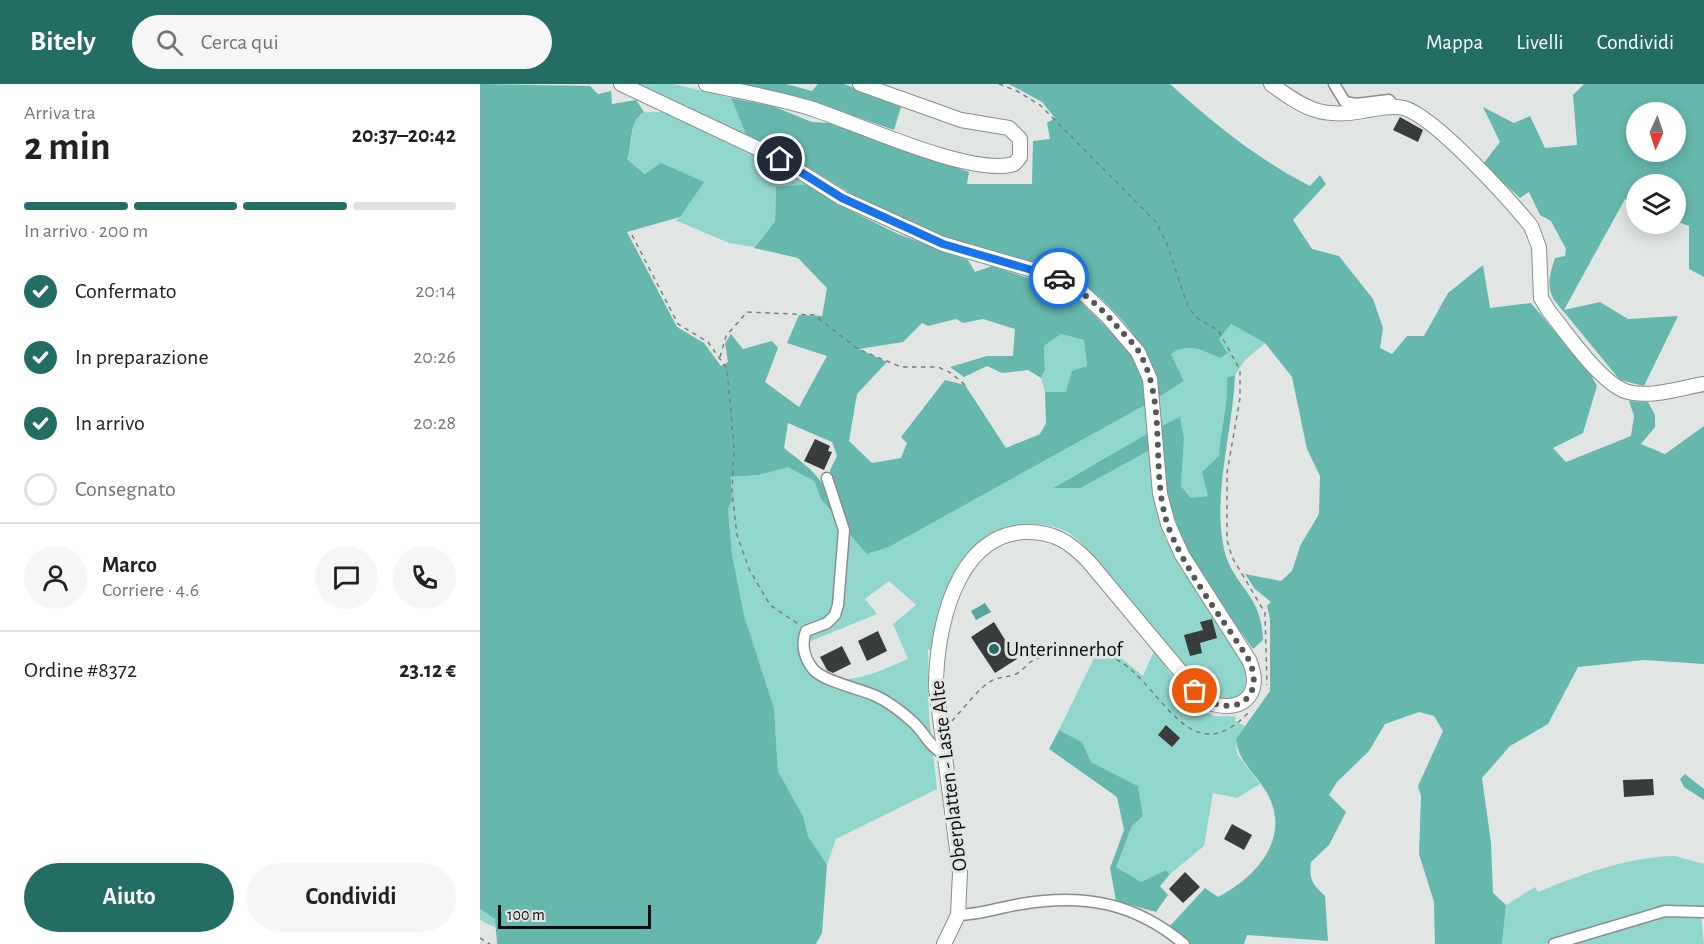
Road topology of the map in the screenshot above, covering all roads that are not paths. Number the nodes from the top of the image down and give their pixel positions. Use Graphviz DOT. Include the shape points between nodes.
graph roads {
  1 [pos="621,84"];
  2 [pos="706,84"];
  3 [pos="860,84"];
  4 [pos="1271,84"];
  5 [pos="1334,84"];
  6 [pos="1395,107"];
  7 [pos="1704,384"];
  8 [pos="827,478"];
  9 [pos="945,755"];
  10 [pos="1704,912"];
  11 [pos="958,915"];
  12 [pos="944,944"];
  13 [pos="1184,944"];
  14 [pos="1554,944"];
  1 -- 9 [label="main road, Oberplatten - Laste Alte" via="780,159 842,198 943,244 1057,277 1078,288 1138,352 1150,379 1160,495 1168,524 1182,555 1249,660 1256,674 1254,686 1248,698 1235,706 1205,701 1076,548 1058,537 1018,532 999,537 983,548 968,565 950,601 936,661"];
  2 -- 3 [label="main road" via="811,108 935,153 990,167 1014,164 1020,157 1020,139 1009,128 961,120"];
  4 -- 6 [label="main road" via="1300,105 1321,114 1344,115"];
  5 -- 6 [label="street" via="1345,102 1389,100"];
  6 -- 7 [label="main road" via="1427,118 1531,226 1539,247 1541,298 1608,381 1626,392 1647,393"];
  8 -- 9 [label="street" via="844,530 838,605 827,623 806,631 802,639 805,656 814,671 878,697 914,723 931,747"];
  9 -- 11 [label="main road, Oberplatten - Laste Alte" via="960,873"];
  10 -- 14 [label="street" via="1665,911"];
  11 -- 12 [label="main road, Oberplatten - Laste Alte"];
  11 -- 13 [label="street" via="1038,901 1113,904 1138,912"];
}
